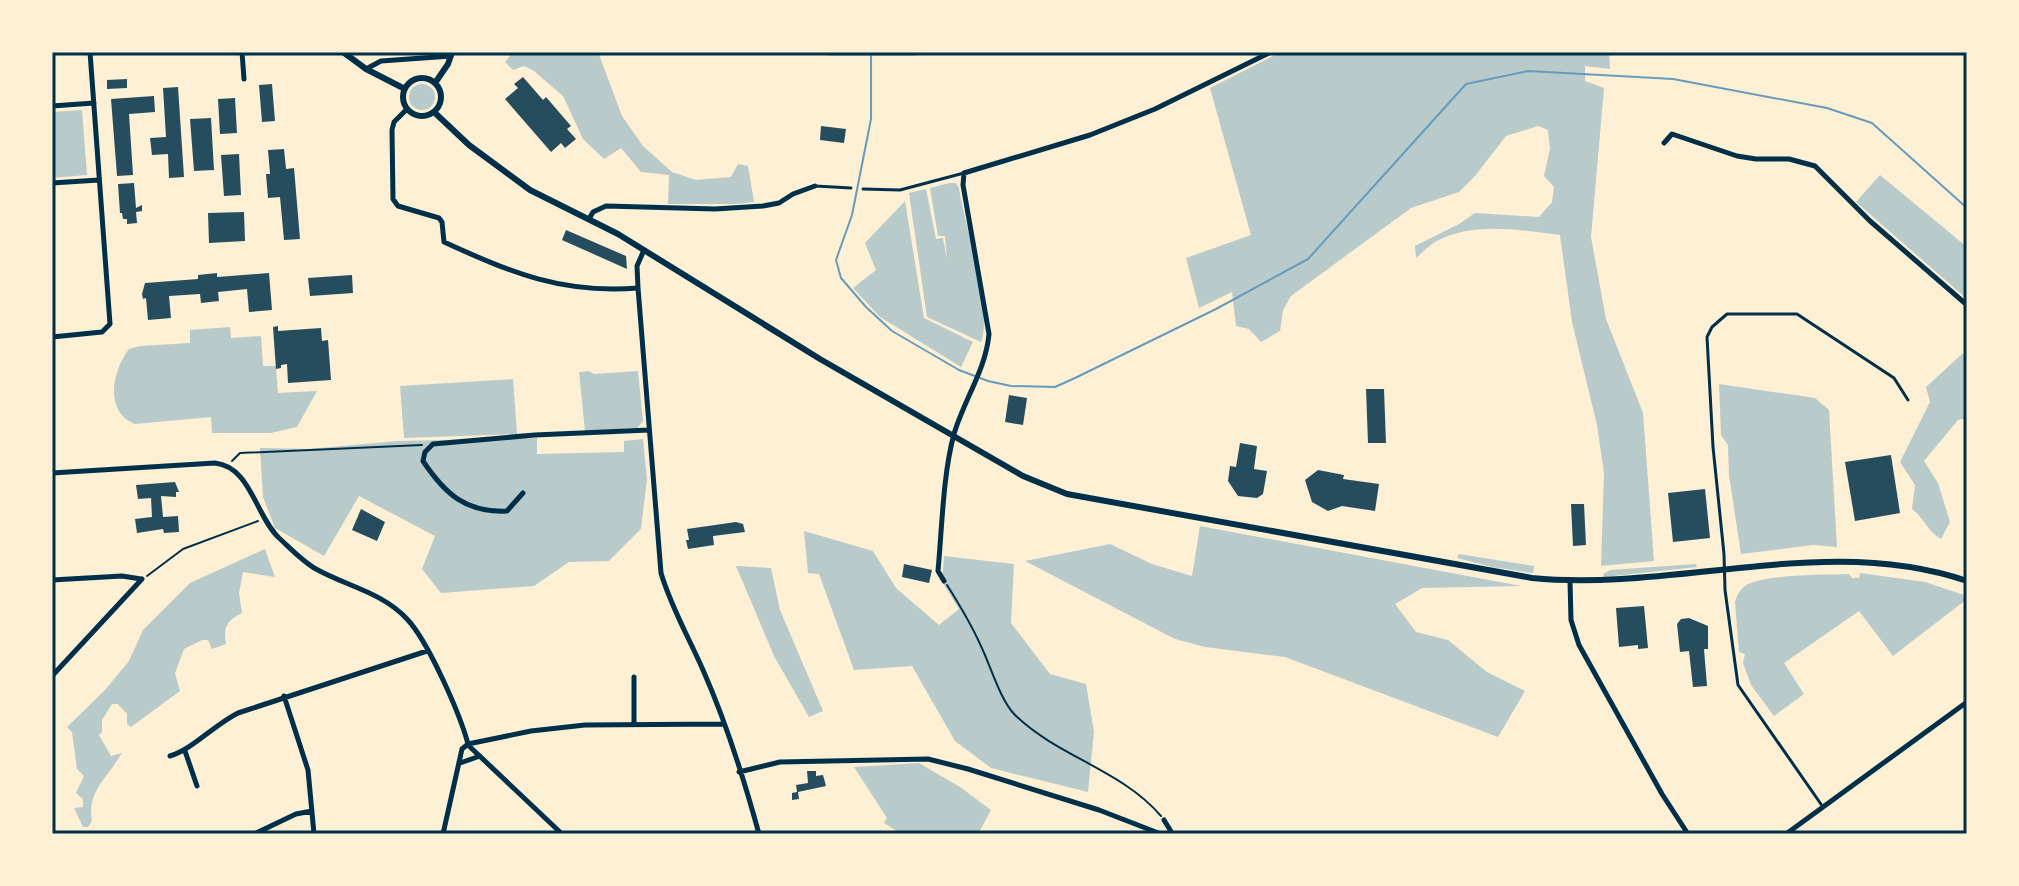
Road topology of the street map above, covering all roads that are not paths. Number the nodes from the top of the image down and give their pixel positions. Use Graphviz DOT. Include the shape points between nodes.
graph roads {
  1 [pos="90,52"];
  2 [pos="242,52"];
  3 [pos="343,52"];
  4 [pos="1271,52"];
  5 [pos="451,54"];
  6 [pos="366,69"];
  7 [pos="244,79"];
  8 [pos="435,83"];
  9 [pos="405,89"];
  10 [pos="94,103"];
  11 [pos="52,106"];
  12 [pos="407,109"];
  13 [pos="434,112"];
  14 [pos="1664,143"];
  15 [pos="964,173"];
  16 [pos="99,180"];
  17 [pos="52,183"];
  18 [pos="815,186"];
  19 [pos="851,188"];
  20 [pos="863,189"];
  21 [pos="589,219"];
  22 [pos="644,250"];
  23 [pos="638,288"];
  24 [pos="1967,305"];
  25 [pos="52,337"];
  26 [pos="1908,400"];
  27 [pos="649,430"];
  28 [pos="954,436"];
  29 [pos="52,473"];
  30 [pos="523,493"];
  31 [pos="1724,571"];
  32 [pos="52,580"];
  33 [pos="944,581"];
  34 [pos="1570,581"];
  35 [pos="1967,581"];
  36 [pos="427,651"];
  37 [pos="52,676"];
  38 [pos="634,677"];
  39 [pos="284,696"];
  40 [pos="1967,702"];
  41 [pos="634,724"];
  42 [pos="723,724"];
  43 [pos="468,744"];
  44 [pos="185,751"];
  45 [pos="170,756"];
  46 [pos="481,756"];
  47 [pos="460,763"];
  48 [pos="739,772"];
  49 [pos="197,786"];
  50 [pos="1823,807"];
  51 [pos="312,811"];
  52 [pos="1164,820"];
  53 [pos="1172,833"];
  54 [pos="254,834"];
  55 [pos="314,834"];
  56 [pos="443,834"];
  57 [pos="562,834"];
  58 [pos="759,834"];
  59 [pos="1688,834"];
  60 [pos="1786,834"];
  1 -- 10 [label="street"];
  2 -- 7 [label="street"];
  3 -- 6 [label="street"];
  4 -- 15 [label="street" via="1090,135"];
  5 -- 6 [label="street" via="381,61"];
  5 -- 8 [label="street"];
  6 -- 9 [label="street"];
  8 -- 9 [label="street" via="421,78"];
  8 -- 13 [label="street" via="441,98"];
  9 -- 12 [label="street"];
  10 -- 11 [label="street"];
  10 -- 16 [label="street"];
  12 -- 13 [label="street" via="421,116"];
  12 -- 23 [label="street" via="392,130 393,199 398,206 439,218 444,242 536,280 591,289"];
  13 -- 21 [label="street" via="521,184"];
  14 -- 24 [label="street" via="1672,134 1737,156 1815,166"];
  15 -- 20 [label="lane" via="900,190"];
  15 -- 28 [label="street" via="989,324 988,343"];
  16 -- 17 [label="street"];
  16 -- 25 [label="street" via="108,327"];
  18 -- 19 [label="lane"];
  18 -- 21 [label="street" via="772,205 606,206"];
  21 -- 22 [label="street"];
  22 -- 23 [label="street" via="638,261"];
  22 -- 28 [label="street"];
  23 -- 27 [label="street"];
  26 -- 31 [label="lane" via="1894,378 1797,314 1742,312 1719,318 1709,332 1707,353"];
  27 -- 30 [label="street" via="433,444 425,452 423,461 437,482 458,501 489,512 507,511"];
  27 -- 42 [label="street" via="661,573"];
  28 -- 33 [label="street" via="938,571"];
  28 -- 34 [label="street" via="1023,476 1067,494"];
  29 -- 36 [label="street" via="228,464 276,535 314,568 391,605 408,620"];
  31 -- 34 [label="street"];
  31 -- 35 [label="street" via="1854,561 1915,567"];
  31 -- 50 [label="lane" via="1738,685"];
  32 -- 37 [label="street" via="142,579"];
  34 -- 59 [label="street" via="1579,645"];
  36 -- 39 [label="street"];
  36 -- 43 [label="street"];
  38 -- 41 [label="street"];
  39 -- 44 [label="street" via="223,721"];
  39 -- 51 [label="street" via="308,770"];
  40 -- 50 [label="street"];
  41 -- 42 [label="street"];
  41 -- 43 [label="street" via="531,731"];
  42 -- 48 [label="street"];
  43 -- 46 [label="street"];
  43 -- 47 [label="street"];
  44 -- 45 [label="street"];
  44 -- 49 [label="street"];
  46 -- 47 [label="street"];
  46 -- 57 [label="street"];
  47 -- 56 [label="street"];
  48 -- 53 [label="street" via="780,762 928,759 1161,834"];
  48 -- 58 [label="street"];
  50 -- 60 [label="street"];
  51 -- 54 [label="street"];
  51 -- 55 [label="street"];
  52 -- 53 [label="street"];
}
